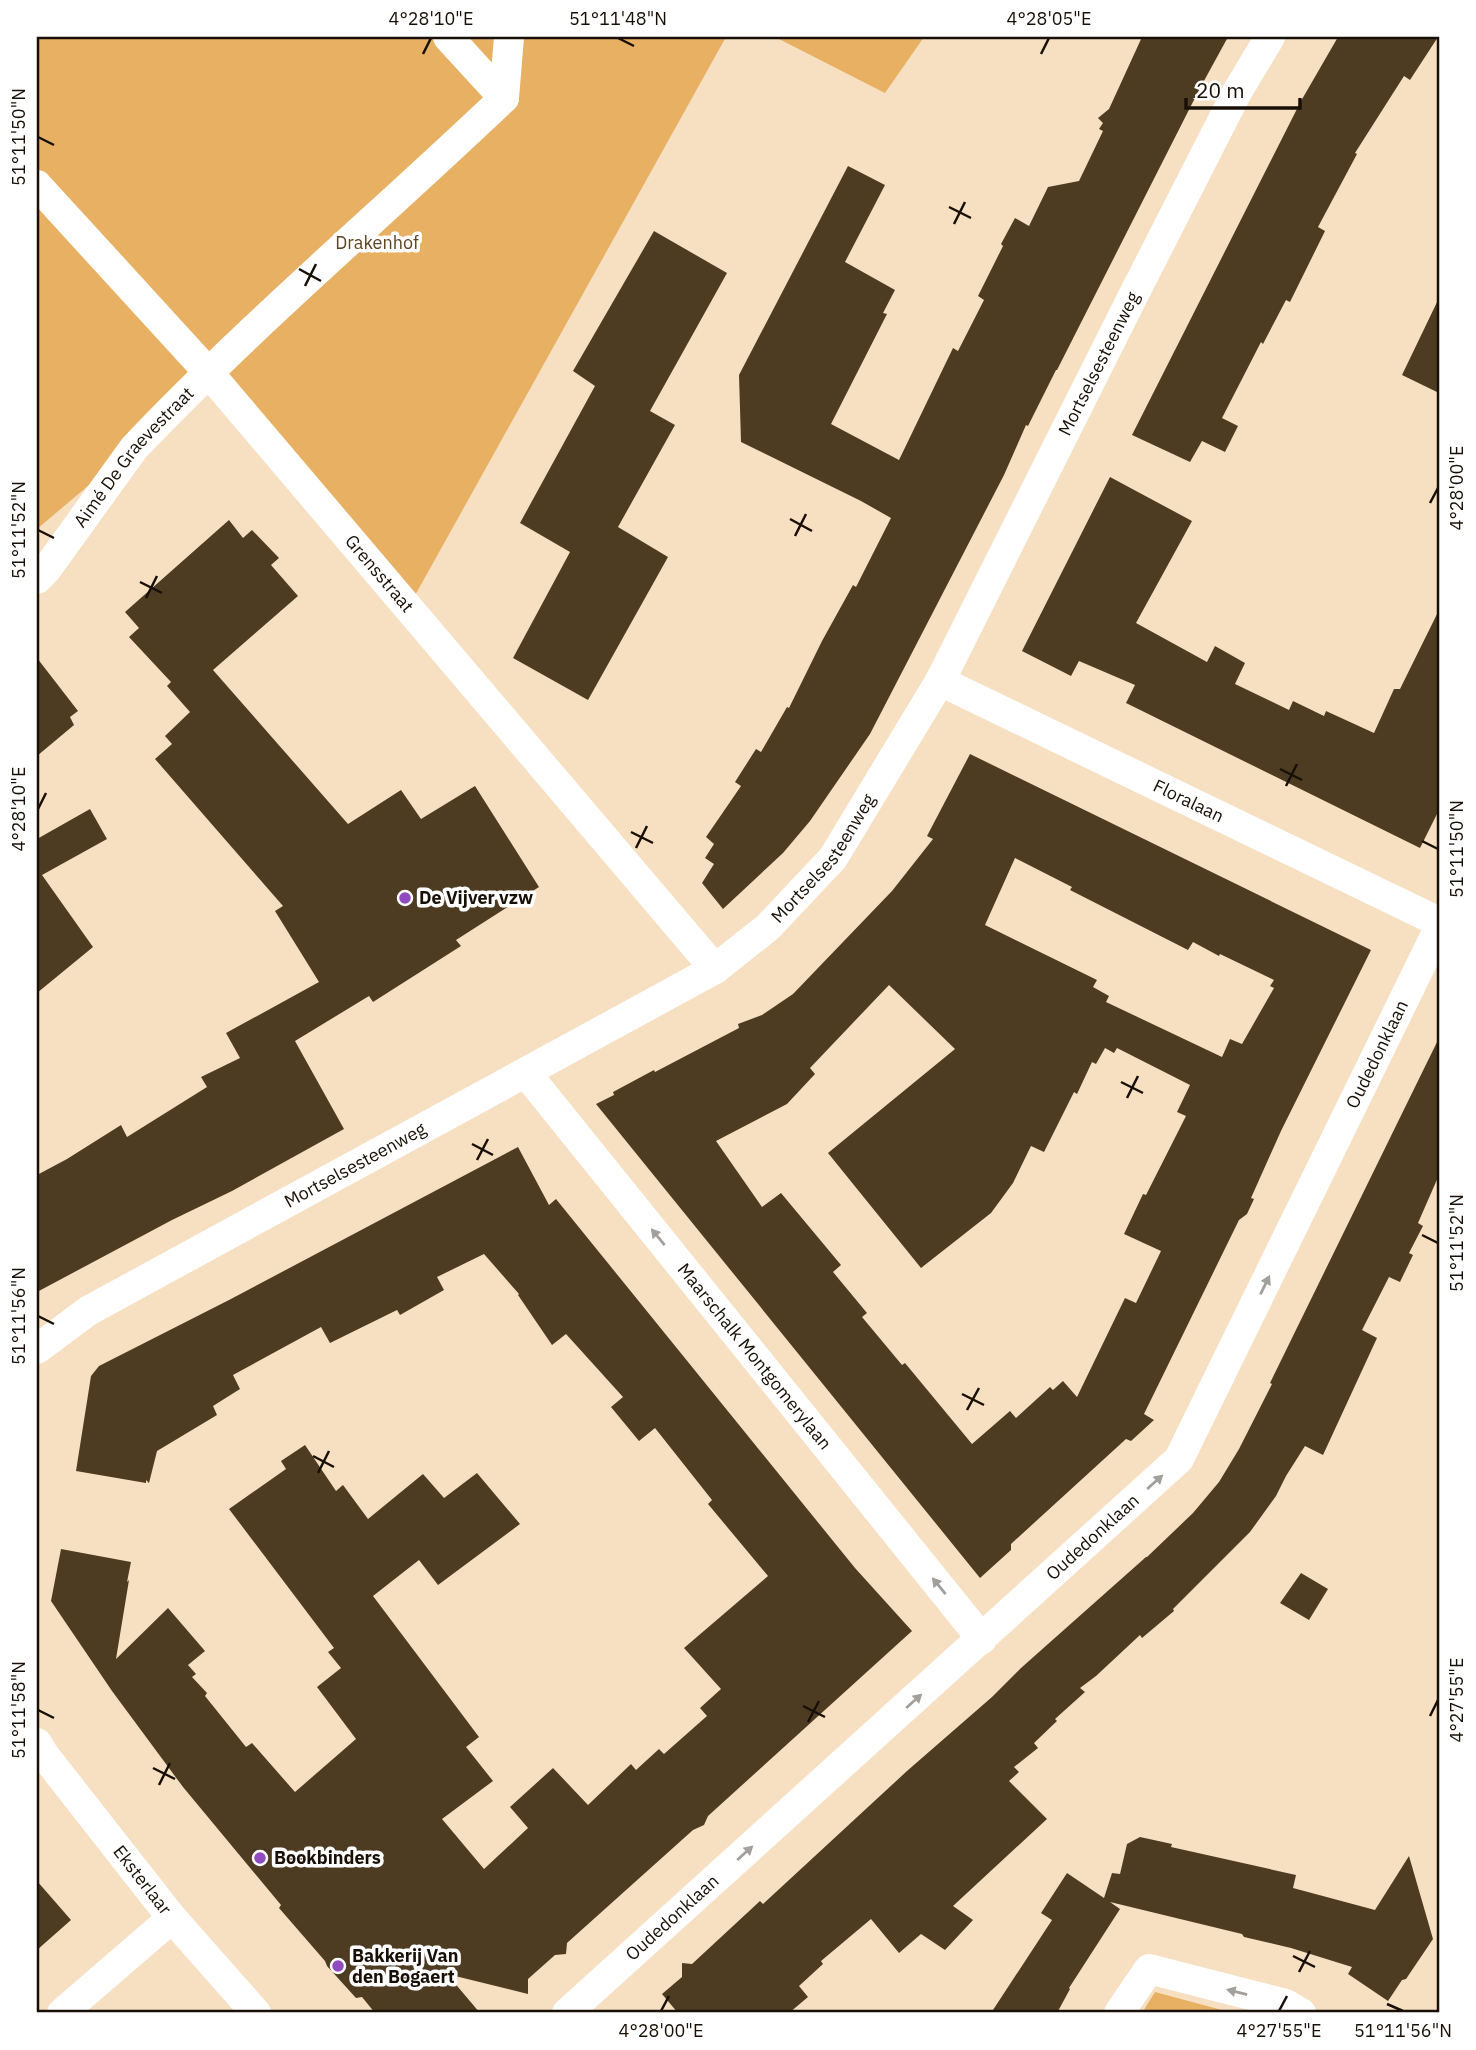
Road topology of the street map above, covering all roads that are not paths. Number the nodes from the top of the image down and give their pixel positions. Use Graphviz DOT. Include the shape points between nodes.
graph roads {
  1 [pos="447,37"];
  2 [pos="509,37"];
  3 [pos="1270,37"];
  4 [pos="504,97"];
  5 [pos="37,185"];
  6 [pos="208,372"];
  7 [pos="37,579"];
  8 [pos="940,681"];
  9 [pos="1439,922"];
  10 [pos="1439,928"];
  11 [pos="715,969"];
  12 [pos="526,1073"];
  13 [pos="37,1349"];
  14 [pos="982,1639"];
  15 [pos="37,1743"];
  16 [pos="172,1918"];
  17 [pos="62,2013"];
  18 [pos="256,2013"];
  19 [pos="566,2013"];
  20 [pos="1119,2013"];
  21 [pos="1301,2013"];
  1 -- 4 [label="street"];
  2 -- 4 [label="street"];
  3 -- 8 [label="street, Mortselsesteenweg" via="1237,92"];
  4 -- 6 [label="street, Aimé De Graevestraat"];
  5 -- 6 [label="street, Grensstraat"];
  6 -- 7 [label="street, Aimé De Graevestraat" via="134,447"];
  6 -- 11 [label="street, Grensstraat"];
  8 -- 9 [label="street, Floralaan"];
  8 -- 11 [label="street, Mortselsesteenweg" via="833,858 768,926"];
  14 -- 10 [label="street, Oudedonklaan, one-way" via="1179,1459"];
  11 -- 12 [label="street, Mortselsesteenweg"];
  12 -- 13 [label="street, Mortselsesteenweg" via="88,1311"];
  14 -- 12 [label="street, Maarschalk Montgomerylaan, one-way"];
  19 -- 14 [label="street, Oudedonklaan, one-way"];
  15 -- 16 [label="street, Eksterlaar"];
  16 -- 17 [label="street"];
  16 -- 18 [label="street, Eksterlaar"];
  21 -- 20 [label="street, one-way" via="1286,2004 1149,1969"];
}
